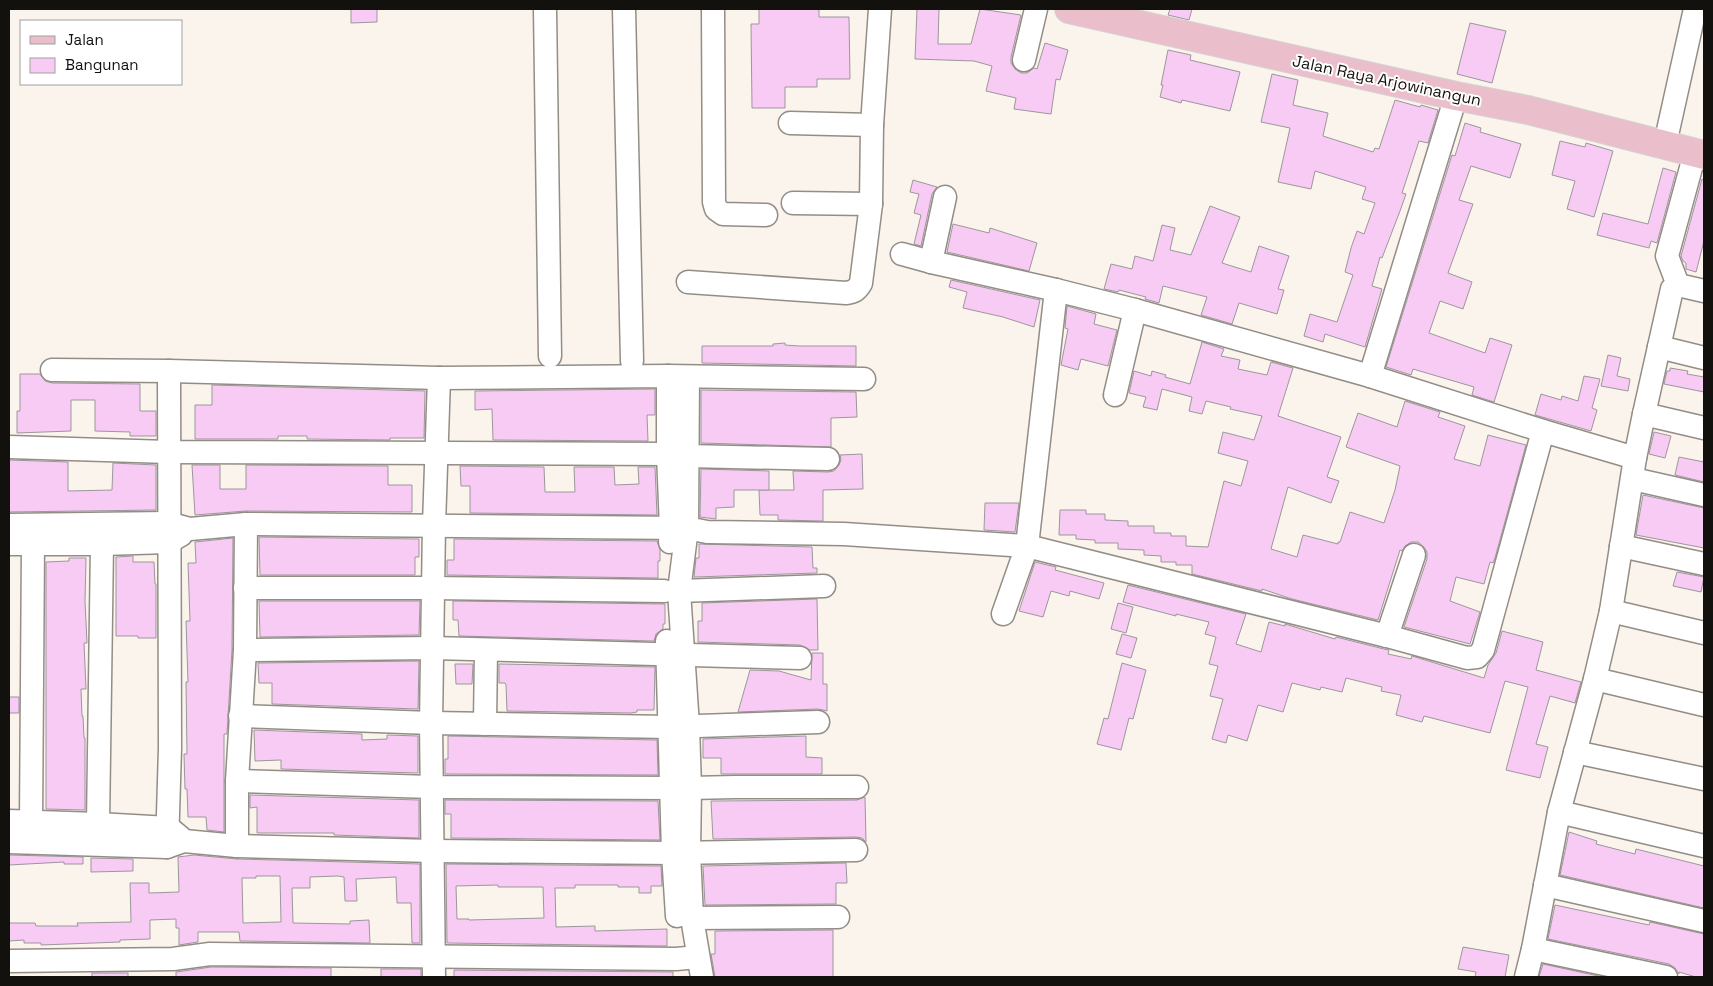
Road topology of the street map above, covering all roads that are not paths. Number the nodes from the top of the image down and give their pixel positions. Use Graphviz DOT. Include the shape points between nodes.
graph roads {
  1 [pos="545,9"];
  2 [pos="624,9"];
  3 [pos="713,9"];
  4 [pos="880,9"];
  5 [pos="1036,9"];
  6 [pos="1069,9"];
  7 [pos="1695,9"];
  8 [pos="1024,60"];
  9 [pos="1456,96"];
  10 [pos="790,123"];
  11 [pos="872,125"];
  12 [pos="1665,144"];
  13 [pos="1700,154"];
  14 [pos="945,197"];
  15 [pos="793,203"];
  16 [pos="871,204"];
  17 [pos="766,215"];
  18 [pos="902,254"];
  19 [pos="931,262"];
  20 [pos="688,282"];
  21 [pos="1678,285"];
  22 [pos="1056,290"];
  23 [pos="1704,292"];
  24 [pos="1135,310"];
  25 [pos="1659,347"];
  26 [pos="550,356"];
  27 [pos="1704,358"];
  28 [pos="632,361"];
  29 [pos="52,370"];
  30 [pos="169,371"];
  31 [pos="1370,376"];
  32 [pos="678,377"];
  33 [pos="438,378"];
  34 [pos="864,378"];
  35 [pos="1115,394"];
  36 [pos="1644,414"];
  37 [pos="1704,428"];
  38 [pos="1543,431"];
  39 [pos="9,447"];
  40 [pos="168,452"];
  41 [pos="436,453"];
  42 [pos="677,455"];
  43 [pos="1635,458"];
  44 [pos="828,459"];
  45 [pos="1632,482"];
  46 [pos="1704,495"];
  47 [pos="246,524"];
  48 [pos="9,525"];
  49 [pos="434,525"];
  50 [pos="679,529"];
  51 [pos="169,532"];
  52 [pos="9,544"];
  53 [pos="33,544"];
  54 [pos="102,544"];
  55 [pos="1027,546"];
  56 [pos="1621,546"];
  57 [pos="1414,555"];
  58 [pos="1704,564"];
  59 [pos="824,586"];
  60 [pos="245,588"];
  61 [pos="432,588"];
  62 [pos="672,591"];
  63 [pos="1611,611"];
  64 [pos="1003,614"];
  65 [pos="1704,633"];
  66 [pos="1387,636"];
  67 [pos="432,648"];
  68 [pos="245,650"];
  69 [pos="486,650"];
  70 [pos="675,654"];
  71 [pos="800,658"];
  72 [pos="1595,679"];
  73 [pos="1704,705"];
  74 [pos="240,716"];
  75 [pos="818,722"];
  76 [pos="431,723"];
  77 [pos="485,724"];
  78 [pos="678,726"];
  79 [pos="1575,752"];
  80 [pos="1704,779"];
  81 [pos="237,781"];
  82 [pos="431,787"];
  83 [pos="857,787"];
  84 [pos="681,788"];
  85 [pos="1559,812"];
  86 [pos="9,821"];
  87 [pos="31,822"];
  88 [pos="98,824"];
  89 [pos="173,838"];
  90 [pos="9,842"];
  91 [pos="237,846"];
  92 [pos="1704,846"];
  93 [pos="856,850"];
  94 [pos="434,851"];
  95 [pos="681,853"];
  96 [pos="1545,885"];
  97 [pos="838,917"];
  98 [pos="685,919"];
  99 [pos="1704,921"];
  100 [pos="1533,949"];
  101 [pos="9,961"];
  102 [pos="434,966"];
  103 [pos="700,967"];
  104 [pos="1526,977"];
  105 [pos="1666,977"];
  1 -- 26 [label="street"];
  2 -- 28 [label="street"];
  3 -- 17 [label="street" via="714,202 716,209 723,214"];
  4 -- 11 [label="street"];
  5 -- 8 [label="street"];
  6 -- 9 [label="main road, Jalan Raya Arjowinangun"];
  7 -- 12 [label="street"];
  9 -- 12 [label="main road, Jalan Raya Arjowinangun"];
  9 -- 31 [label="street"];
  10 -- 11 [label="street"];
  11 -- 16 [label="street"];
  12 -- 13 [label="main road, Jalan Raya Arjowinangun"];
  13 -- 21 [label="street" via="1667,256"];
  14 -- 19 [label="street"];
  15 -- 16 [label="street"];
  16 -- 20 [label="street" via="861,283 852,292"];
  18 -- 19 [label="street"];
  19 -- 22 [label="street"];
  21 -- 23 [label="street"];
  21 -- 25 [label="street" via="1670,295"];
  22 -- 24 [label="street"];
  22 -- 55 [label="street"];
  24 -- 31 [label="street"];
  24 -- 35 [label="street"];
  25 -- 27 [label="street"];
  25 -- 36 [label="street"];
  29 -- 30 [label="street"];
  30 -- 33 [label="street"];
  30 -- 40 [label="street"];
  31 -- 38 [label="street"];
  32 -- 33 [label="street"];
  32 -- 34 [label="street"];
  32 -- 42 [label="street"];
  33 -- 41 [label="street"];
  36 -- 37 [label="street"];
  36 -- 43 [label="street"];
  38 -- 43 [label="street"];
  38 -- 66 [label="street" via="1482,650 1477,657 1467,658"];
  39 -- 40 [label="street"];
  40 -- 41 [label="street"];
  40 -- 51 [label="street"];
  41 -- 42 [label="street"];
  41 -- 49 [label="street"];
  42 -- 44 [label="street"];
  42 -- 50 [label="street"];
  43 -- 45 [label="street"];
  45 -- 46 [label="street" via="1642,480"];
  45 -- 56 [label="street"];
  47 -- 49 [label="street"];
  47 -- 51 [label="street"];
  47 -- 60 [label="street"];
  48 -- 51 [label="street"];
  49 -- 50 [label="street"];
  49 -- 61 [label="street"];
  50 -- 55 [label="street" via="844,534"];
  50 -- 62 [label="street"];
  51 -- 54 [label="street"];
  51 -- 89 [label="street"];
  52 -- 53 [label="street"];
  53 -- 54 [label="street"];
  53 -- 87 [label="street"];
  54 -- 88 [label="street"];
  55 -- 64 [label="street"];
  55 -- 66 [label="street"];
  56 -- 58 [label="street"];
  56 -- 63 [label="street"];
  57 -- 66 [label="street"];
  59 -- 62 [label="street"];
  60 -- 61 [label="street"];
  60 -- 68 [label="street"];
  61 -- 62 [label="street"];
  61 -- 67 [label="street"];
  62 -- 70 [label="street"];
  63 -- 65 [label="street"];
  63 -- 72 [label="street"];
  67 -- 68 [label="street"];
  67 -- 69 [label="street"];
  67 -- 76 [label="street"];
  68 -- 74 [label="street"];
  69 -- 70 [label="street"];
  69 -- 77 [label="street"];
  70 -- 71 [label="street"];
  70 -- 78 [label="street"];
  72 -- 73 [label="street"];
  72 -- 79 [label="street"];
  74 -- 76 [label="street"];
  74 -- 81 [label="street"];
  75 -- 78 [label="street"];
  76 -- 77 [label="street"];
  76 -- 82 [label="street"];
  77 -- 78 [label="street"];
  78 -- 84 [label="street"];
  79 -- 80 [label="street"];
  79 -- 85 [label="street"];
  81 -- 82 [label="street"];
  81 -- 91 [label="street"];
  82 -- 84 [label="street"];
  82 -- 94 [label="street"];
  83 -- 84 [label="street"];
  84 -- 95 [label="street"];
  85 -- 92 [label="street"];
  85 -- 96 [label="street"];
  86 -- 87 [label="street"];
  87 -- 88 [label="street"];
  88 -- 89 [label="street"];
  89 -- 90 [label="street"];
  89 -- 91 [label="street"];
  91 -- 94 [label="street"];
  93 -- 95 [label="street"];
  94 -- 95 [label="street"];
  94 -- 102 [label="street"];
  95 -- 98 [label="street"];
  96 -- 99 [label="street"];
  96 -- 100 [label="street"];
  97 -- 98 [label="street"];
  98 -- 103 [label="street"];
  100 -- 104 [label="street"];
  100 -- 105 [label="street"];
  101 -- 102 [label="street" via="173,959 210,954"];
  102 -- 103 [label="street" via="676,959"];
}
